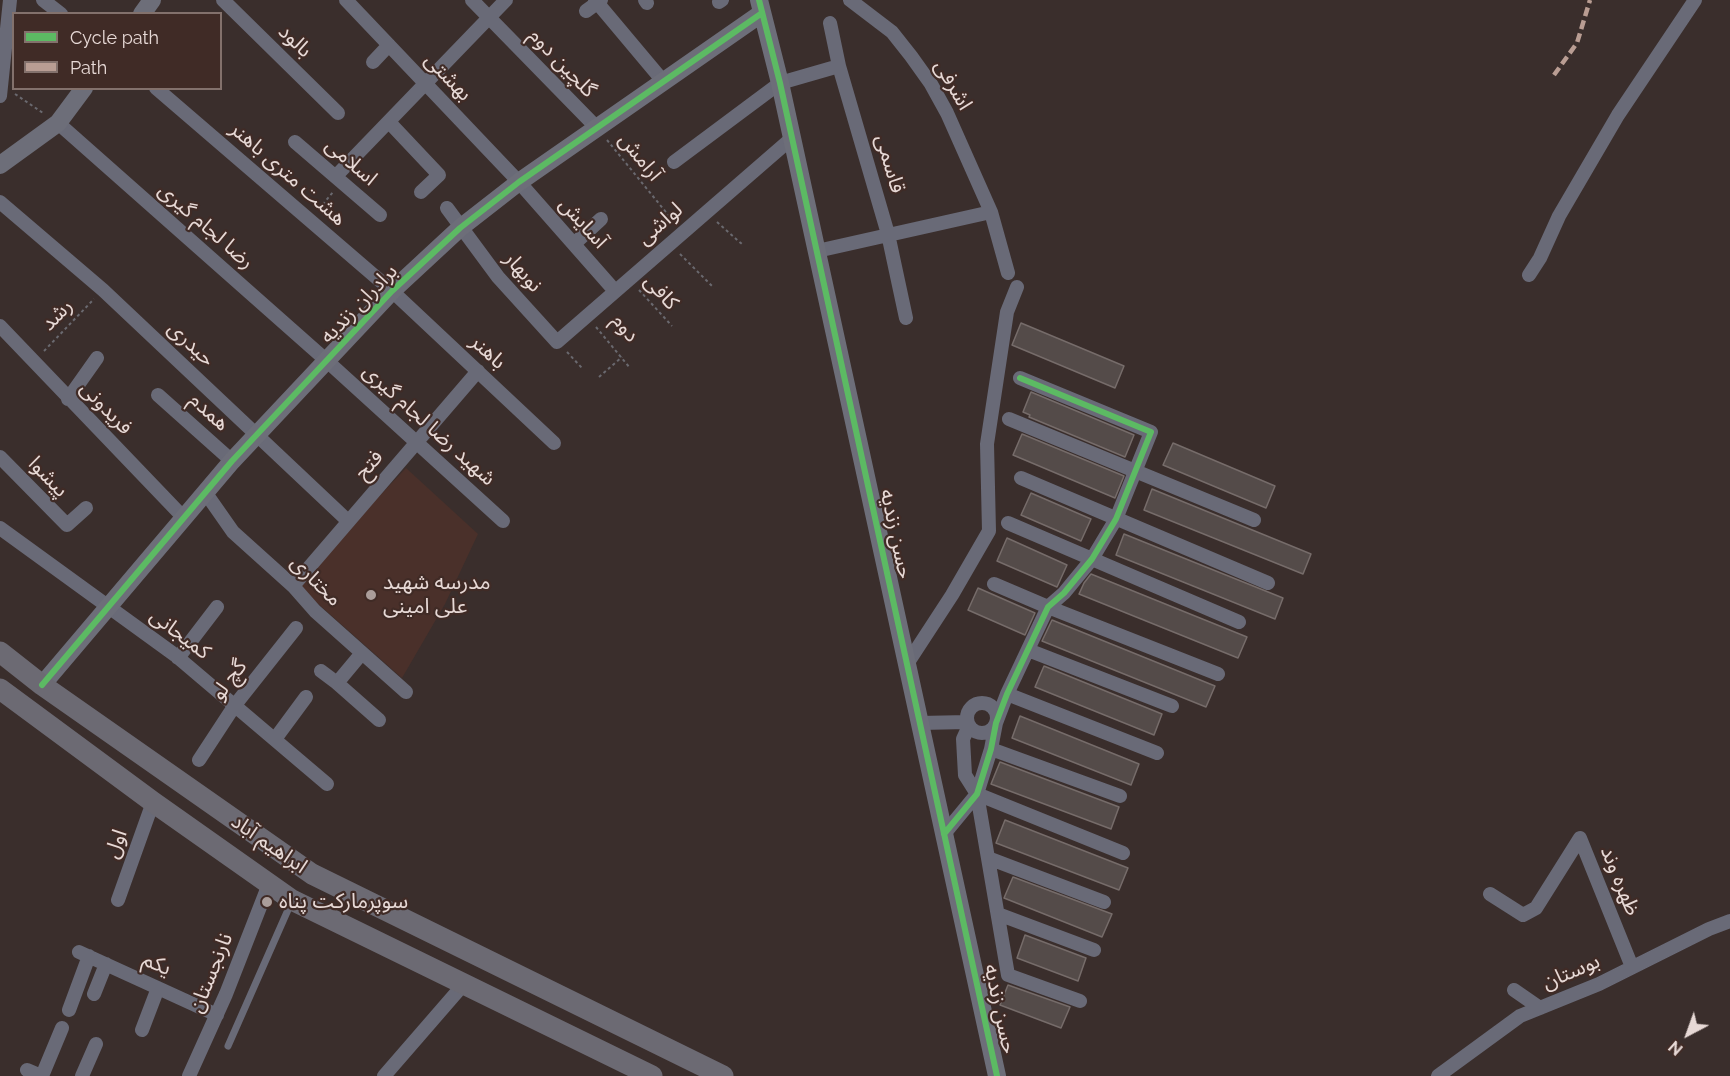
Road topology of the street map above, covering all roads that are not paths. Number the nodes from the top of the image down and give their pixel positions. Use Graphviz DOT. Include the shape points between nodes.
graph roads {
  1 [pos="43,0"];
  2 [pos="153,0"];
  3 [pos="223,0"];
  4 [pos="346,0"];
  5 [pos="472,0"];
  6 [pos="507,0"];
  7 [pos="850,0"];
  8 [pos="1695,0"];
  9 [pos="595,4"];
  10 [pos="6,7"];
  11 [pos="760,7"];
  12 [pos="58,12"];
  13 [pos="144,12"];
  14 [pos="489,18"];
  15 [pos="830,23"];
  16 [pos="389,45"];
  17 [pos="373,62"];
  18 [pos="839,66"];
  19 [pos="663,81"];
  20 [pos="780,83"];
  21 [pos="425,84"];
  22 [pos="1,90"];
  23 [pos="83,90"];
  24 [pos="158,90"];
  25 [pos="338,113"];
  26 [pos="389,122"];
  27 [pos="58,123"];
  28 [pos="598,129"];
  29 [pos="792,138"];
  30 [pos="295,142"];
  31 [pos="674,162"];
  32 [pos="0,165"];
  33 [pos="339,178"];
  34 [pos="519,183"];
  35 [pos="421,192"];
  36 [pos="0,202"];
  37 [pos="447,208"];
  38 [pos="991,212"];
  39 [pos="380,215"];
  40 [pos="601,219"];
  41 [pos="460,228"];
  42 [pos="888,234"];
  43 [pos="574,244"];
  44 [pos="817,251"];
  45 [pos="1008,273"];
  46 [pos="1529,275"];
  47 [pos="1017,287"];
  48 [pos="392,291"];
  49 [pos="615,291"];
  50 [pos="906,318"];
  51 [pos="0,326"];
  52 [pos="556,342"];
  53 [pos="97,358"];
  54 [pos="327,361"];
  55 [pos="478,371"];
  56 [pos="1020,378"];
  57 [pos="158,395"];
  58 [pos="68,399"];
  59 [pos="1008,419"];
  60 [pos="257,434"];
  61 [pos="417,442"];
  62 [pos="554,443"];
  63 [pos="0,457"];
  64 [pos="232,461"];
  65 [pos="1136,472"];
  66 [pos="1021,478"];
  67 [pos="205,492"];
  68 [pos="86,508"];
  69 [pos="184,518"];
  70 [pos="1116,519"];
  71 [pos="1254,520"];
  72 [pos="348,521"];
  73 [pos="503,521"];
  74 [pos="1008,523"];
  75 [pos="0,528"];
  76 [pos="1092,559"];
  77 [pos="1268,583"];
  78 [pos="994,584"];
  79 [pos="293,586"];
  80 [pos="107,606"];
  81 [pos="217,607"];
  82 [pos="1048,607"];
  83 [pos="1239,622"];
  84 [pos="296,628"];
  85 [pos="1028,650"];
  86 [pos="0,652"];
  87 [pos="362,653"];
  88 [pos="178,658"];
  89 [pos="907,664"];
  90 [pos="321,671"];
  91 [pos="1218,674"];
  92 [pos="337,683"];
  93 [pos="42,685"];
  94 [pos="0,689"];
  95 [pos="406,692"];
  96 [pos="1007,694"];
  97 [pos="306,696"];
  98 [pos="235,705"];
  99 [pos="1172,706"];
  100 [pos="379,720"];
  101 [pos="920,723"];
  102 [pos="996,723"];
  103 [pos="968,724"];
  104 [pos="275,739"];
  105 [pos="991,749"];
  106 [pos="1157,753"];
  107 [pos="199,760"];
  108 [pos="327,784"];
  109 [pos="977,795"];
  110 [pos="1120,796"];
  111 [pos="153,802"];
  112 [pos="944,834"];
  113 [pos="1123,853"];
  114 [pos="988,858"];
  115 [pos="269,884"];
  116 [pos="1490,894"];
  117 [pos="118,900"];
  118 [pos="292,900"];
  119 [pos="1104,902"];
  120 [pos="998,914"];
  121 [pos="1730,921"];
  122 [pos="1094,950"];
  123 [pos="106,964"];
  124 [pos="1632,967"];
  125 [pos="463,985"];
  126 [pos="158,988"];
  127 [pos="1514,990"];
  128 [pos="94,994"];
  129 [pos="1080,1001"];
  130 [pos="1540,1008"];
  131 [pos="69,1010"];
  132 [pos="217,1015"];
  133 [pos="62,1028"];
  134 [pos="142,1030"];
  135 [pos="96,1044"];
  136 [pos="228,1046"];
  137 [pos="27,1070"];
  138 [pos="41,1076"];
  139 [pos="82,1076"];
  140 [pos="189,1076"];
  141 [pos="384,1076"];
  142 [pos="652,1076"];
  143 [pos="723,1076"];
  144 [pos="997,1076"];
  145 [pos="1438,1076"];
  1 -- 12 [label="street"];
  2 -- 13 [label="street"];
  3 -- 25 [label="street, بالود"];
  4 -- 16 [label="street, بهشتی"];
  5 -- 14 [label="street, گلچین دوم"];
  6 -- 14 [label="street"];
  7 -- 38 [label="street, اشرفی" via="892,33 931,84"];
  8 -- 46 [label="street" via="1618,114"];
  9 -- 19 [label="street"];
  10 -- 22 [label="street"];
  11 -- 19 [label="street, برادران زندیه"];
  11 -- 20 [label="street, حسن زندیه"];
  14 -- 21 [label="street"];
  14 -- 28 [label="street, گلچین دوم"];
  15 -- 18 [label="street, قاسمی"];
  16 -- 17 [label="street"];
  16 -- 21 [label="street, بهشتی"];
  18 -- 20 [label="street"];
  18 -- 42 [label="street, قاسمی"];
  19 -- 28 [label="street, برادران زندیه"];
  20 -- 29 [label="street, حسن زندیه"];
  20 -- 31 [label="street"];
  21 -- 26 [label="street"];
  21 -- 34 [label="street, بهشتی"];
  23 -- 27 [label="street"];
  24 -- 48 [label="street, هشت متری باهنر"];
  26 -- 33 [label="street"];
  26 -- 35 [label="street" via="439,175"];
  27 -- 32 [label="street"];
  27 -- 54 [label="street, رضا لجام گیری"];
  28 -- 34 [label="street, برادران زندیه"];
  29 -- 44 [label="street, حسن زندیه"];
  29 -- 49 [label="street, لواشی"];
  30 -- 33 [label="street, اسلامی"];
  33 -- 39 [label="street, اسلامی"];
  34 -- 41 [label="street, برادران زندیه"];
  34 -- 43 [label="street, آسایش"];
  36 -- 60 [label="street, حیدری" via="103,290"];
  37 -- 41 [label="street"];
  38 -- 42 [label="street"];
  38 -- 45 [label="street, اشرفی"];
  40 -- 43 [label="street"];
  41 -- 48 [label="street, برادران زندیه"];
  41 -- 52 [label="street, نوبهار"];
  42 -- 44 [label="street"];
  42 -- 50 [label="street, قاسمی"];
  43 -- 49 [label="street, آسایش"];
  44 -- 89 [label="street, حسن زندیه"];
  47 -- 89 [label="street" via="1007,312 987,444 988,531"];
  48 -- 54 [label="street, برادران زندیه"];
  48 -- 55 [label="street, باهنر"];
  49 -- 52 [label="street, لواشی"];
  51 -- 58 [label="street, فریدونی"];
  53 -- 58 [label="street"];
  54 -- 60 [label="street, برادران زندیه"];
  54 -- 61 [label="street, شهید رضا لجام گیری"];
  55 -- 61 [label="street, فتح"];
  55 -- 62 [label="street, باهنر"];
  56 -- 65 [label="street" via="1151,432"];
  57 -- 64 [label="street, همدم"];
  58 -- 69 [label="street, فریدونی"];
  59 -- 65 [label="street"];
  60 -- 64 [label="street, برادران زندیه"];
  60 -- 72 [label="street, حیدری"];
  61 -- 72 [label="street, فتح"];
  61 -- 73 [label="street, شهید رضا لجام گیری"];
  63 -- 68 [label="street, پیشوا" via="66,525"];
  64 -- 67 [label="street, برادران زندیه"];
  65 -- 70 [label="street"];
  65 -- 71 [label="street"];
  66 -- 70 [label="street"];
  67 -- 69 [label="street, برادران زندیه"];
  67 -- 79 [label="street, مختاری" via="233,532"];
  69 -- 80 [label="street, برادران زندیه"];
  70 -- 76 [label="street"];
  70 -- 77 [label="street"];
  72 -- 79 [label="street, فتح"];
  74 -- 76 [label="street"];
  75 -- 80 [label="street, کمیجانی"];
  76 -- 82 [label="street"];
  76 -- 83 [label="street"];
  78 -- 82 [label="street"];
  79 -- 87 [label="street, مختاری"];
  80 -- 88 [label="street, کمیجانی"];
  80 -- 93 [label="street, برادران زندیه"];
  81 -- 88 [label="street"];
  82 -- 85 [label="street"];
  82 -- 91 [label="street"];
  84 -- 98 [label="street, گچ لو"];
  85 -- 96 [label="street"];
  85 -- 99 [label="street"];
  86 -- 93 [label="main road, ابراهیم آباد"];
  87 -- 92 [label="street"];
  87 -- 95 [label="street, مختاری"];
  88 -- 98 [label="street, کمیجانی"];
  89 -- 101 [label="street, حسن زندیه"];
  90 -- 92 [label="street"];
  92 -- 100 [label="street"];
  93 -- 143 [label="main road, ابراهیم آباد" via="312,874"];
  94 -- 111 [label="main road, ابراهیم آباد"];
  96 -- 102 [label="street"];
  96 -- 106 [label="street"];
  97 -- 104 [label="street"];
  98 -- 104 [label="street, کمیجانی"];
  98 -- 107 [label="street, گچ لو"];
  101 -- 103 [label="street"];
  101 -- 112 [label="street, حسن زندیه"];
  102 -- 103 [label="street" via="990,731 981,733"];
  102 -- 103 [label="street" via="994,708 980,702 970,707"];
  102 -- 105 [label="street"];
  103 -- 109 [label="street" via="963,739 965,775"];
  104 -- 108 [label="street, کمیجانی"];
  105 -- 109 [label="street"];
  105 -- 110 [label="street"];
  109 -- 112 [label="street"];
  109 -- 113 [label="street"];
  109 -- 114 [label="street"];
  111 -- 115 [label="main road, ابراهیم آباد"];
  111 -- 117 [label="street, اول"];
  112 -- 144 [label="street, حسن زندیه"];
  114 -- 119 [label="street"];
  114 -- 120 [label="street"];
  115 -- 118 [label="main road, ابراهیم آباد"];
  115 -- 132 [label="street, نارنجستان"];
  116 -- 124 [label="street, ظهره وند" via="1523,915 1536,908 1580,838"];
  118 -- 125 [label="main road, ابراهیم آباد"];
  118 -- 136 [label="lane"];
  120 -- 122 [label="street"];
  120 -- 129 [label="street" via="1008,975"];
  121 -- 124 [label="street, بوستان"];
  123 -- 126 [label="street, یکم"];
  123 -- 128 [label="street"];
  123 -- 131 [label="street, یکم" via="84,954"];
  124 -- 130 [label="street, بوستان"];
  125 -- 141 [label="street"];
  125 -- 142 [label="main road, ابراهیم آباد"];
  126 -- 132 [label="street, یکم"];
  126 -- 134 [label="street"];
  127 -- 130 [label="street"];
  130 -- 145 [label="street, بوستان" via="1520,1016"];
  132 -- 140 [label="street, نارنجستان"];
  133 -- 138 [label="street"];
  135 -- 139 [label="street"];
  137 -- 138 [label="street"];
}
